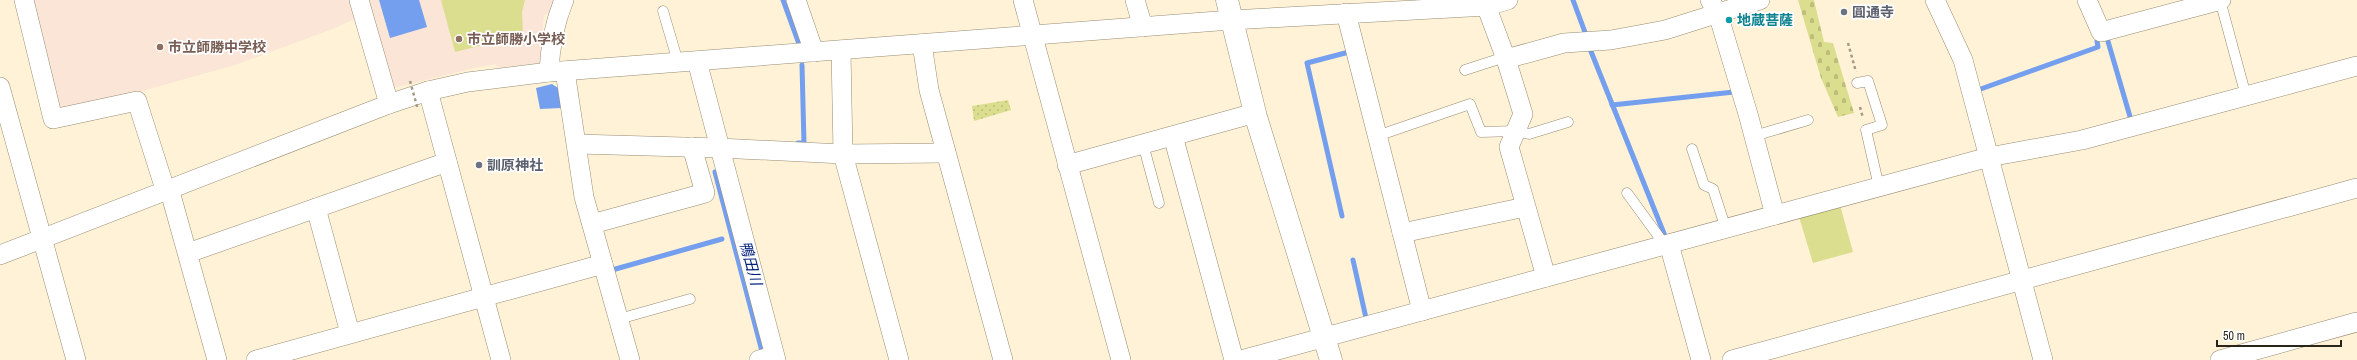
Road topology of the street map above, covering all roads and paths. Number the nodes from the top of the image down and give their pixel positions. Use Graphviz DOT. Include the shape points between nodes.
graph roads {
  1 [pos="24,0"];
  2 [pos="359,0"];
  3 [pos="564,0"];
  4 [pos="796,0"];
  5 [pos="1022,0"];
  6 [pos="1136,0"];
  7 [pos="1508,0"];
  8 [pos="1760,0"];
  9 [pos="2087,0"];
  10 [pos="2220,0"];
  11 [pos="1938,1"];
  12 [pos="1486,3"];
  13 [pos="1714,7"];
  14 [pos="1229,10"];
  15 [pos="663,11"];
  16 [pos="1346,12"];
  17 [pos="1143,27"];
  18 [pos="1033,35"];
  19 [pos="922,44"];
  20 [pos="840,50"];
  21 [pos="814,52"];
  22 [pos="1506,58"];
  23 [pos="697,61"];
  24 [pos="678,62"];
  25 [pos="2357,66"];
  26 [pos="1465,70"];
  27 [pos="557,72"];
  28 [pos="410,81"];
  29 [pos="1857,83"];
  30 [pos="0,87"];
  31 [pos="428,92"];
  32 [pos="2246,96"];
  33 [pos="389,104"];
  34 [pos="418,110"];
  35 [pos="1255,113"];
  36 [pos="1808,120"];
  37 [pos="1568,122"];
  38 [pos="1516,131"];
  39 [pos="6,134"];
  40 [pos="1173,136"];
  41 [pos="1377,136"];
  42 [pos="1754,136"];
  43 [pos="577,144"];
  44 [pos="1143,144"];
  45 [pos="692,147"];
  46 [pos="719,148"];
  47 [pos="1692,149"];
  48 [pos="946,153"];
  49 [pos="843,154"];
  50 [pos="1989,157"];
  51 [pos="447,162"];
  52 [pos="1067,165"];
  53 [pos="1879,187"];
  54 [pos="167,188"];
  55 [pos="2357,188"];
  56 [pos="1627,193"];
  57 [pos="1159,203"];
  58 [pos="1525,207"];
  59 [pos="316,208"];
  60 [pos="1775,215"];
  61 [pos="592,224"];
  62 [pos="1726,229"];
  63 [pos="1402,233"];
  64 [pos="42,238"];
  65 [pos="1667,245"];
  66 [pos="188,253"];
  67 [pos="0,254"];
  68 [pos="603,264"];
  69 [pos="1546,277"];
  70 [pos="2022,280"];
  71 [pos="484,297"];
  72 [pos="690,299"];
  73 [pos="1422,311"];
  74 [pos="619,319"];
  75 [pos="2357,322"];
  76 [pos="350,334"];
  77 [pos="1325,338"];
  78 [pos="767,359"];
  79 [pos="76,360"];
  80 [pos="217,360"];
  81 [pos="256,360"];
  82 [pos="501,360"];
  83 [pos="630,360"];
  84 [pos="899,360"];
  85 [pos="1003,360"];
  86 [pos="1121,360"];
  87 [pos="1234,360"];
  88 [pos="1241,360"];
  89 [pos="1331,360"];
  90 [pos="1701,360"];
  91 [pos="1732,360"];
  92 [pos="2043,360"];
  93 [pos="2220,360"];
  1 -- 54 [label="street" via="53,119 136,101"];
  2 -- 33 [label="street"];
  3 -- 27 [label="street" via="551,42"];
  4 -- 21 [label="street"];
  5 -- 18 [label="street"];
  6 -- 17 [label="street"];
  7 -- 12 [label="street"];
  8 -- 13 [label="street"];
  9 -- 10 [label="street" via="2100,32"];
  10 -- 32 [label="lane"];
  11 -- 50 [label="street" via="1963,60"];
  12 -- 16 [label="street"];
  12 -- 22 [label="street"];
  13 -- 22 [label="street" via="1665,30 1611,40 1564,43"];
  13 -- 42 [label="street"];
  14 -- 16 [label="street"];
  14 -- 17 [label="street"];
  14 -- 35 [label="street"];
  15 -- 24 [label="lane"];
  16 -- 41 [label="street"];
  17 -- 18 [label="street"];
  18 -- 19 [label="street"];
  18 -- 52 [label="street"];
  19 -- 20 [label="street"];
  19 -- 48 [label="street" via="929,90"];
  20 -- 21 [label="street"];
  20 -- 49 [label="street"];
  21 -- 23 [label="street"];
  22 -- 26 [label="lane"];
  22 -- 38 [label="street" via="1523,114"];
  23 -- 24 [label="street"];
  23 -- 46 [label="street"];
  24 -- 27 [label="street"];
  25 -- 32 [label="street"];
  27 -- 31 [label="street" via="468,82"];
  27 -- 43 [label="street"];
  28 -- 34 [label="path, bridge"];
  29 -- 53 [label="lane" via="1868,81 1882,125 1866,130"];
  30 -- 39 [label="street"];
  31 -- 33 [label="street"];
  31 -- 51 [label="street"];
  32 -- 50 [label="street" via="2082,140"];
  33 -- 54 [label="street"];
  35 -- 40 [label="street"];
  35 -- 77 [label="street"];
  36 -- 42 [label="lane"];
  37 -- 38 [label="lane" via="1529,134"];
  38 -- 41 [label="lane" via="1481,132 1470,104"];
  38 -- 58 [label="street" via="1509,147"];
  39 -- 64 [label="street"];
  40 -- 44 [label="street"];
  40 -- 87 [label="street"];
  41 -- 63 [label="street"];
  42 -- 60 [label="street"];
  43 -- 45 [label="street"];
  43 -- 61 [label="street" via="584,197"];
  44 -- 52 [label="street"];
  44 -- 57 [label="lane"];
  45 -- 46 [label="street"];
  45 -- 61 [label="street" via="705,193"];
  46 -- 49 [label="street"];
  46 -- 78 [label="street"];
  47 -- 62 [label="lane" via="1704,185 1713,189"];
  48 -- 49 [label="street"];
  48 -- 85 [label="street"];
  49 -- 84 [label="street"];
  50 -- 53 [label="street"];
  50 -- 70 [label="street"];
  51 -- 59 [label="street"];
  51 -- 71 [label="street"];
  52 -- 86 [label="street"];
  53 -- 60 [label="street"];
  54 -- 64 [label="street"];
  54 -- 66 [label="street"];
  55 -- 70 [label="street"];
  56 -- 65 [label="lane"];
  58 -- 63 [label="street"];
  58 -- 69 [label="street"];
  59 -- 66 [label="street"];
  59 -- 76 [label="street"];
  60 -- 62 [label="street"];
  61 -- 68 [label="street"];
  62 -- 65 [label="street"];
  63 -- 73 [label="street"];
  64 -- 67 [label="street"];
  64 -- 79 [label="street"];
  65 -- 69 [label="street"];
  65 -- 90 [label="street"];
  66 -- 80 [label="street"];
  68 -- 71 [label="street"];
  68 -- 74 [label="street"];
  69 -- 73 [label="street"];
  70 -- 91 [label="street"];
  70 -- 92 [label="street"];
  71 -- 76 [label="street"];
  71 -- 82 [label="street"];
  72 -- 74 [label="lane"];
  73 -- 77 [label="street"];
  74 -- 83 [label="street"];
  75 -- 93 [label="street"];
  76 -- 81 [label="street"];
  77 -- 88 [label="street"];
  77 -- 89 [label="street"];
}
